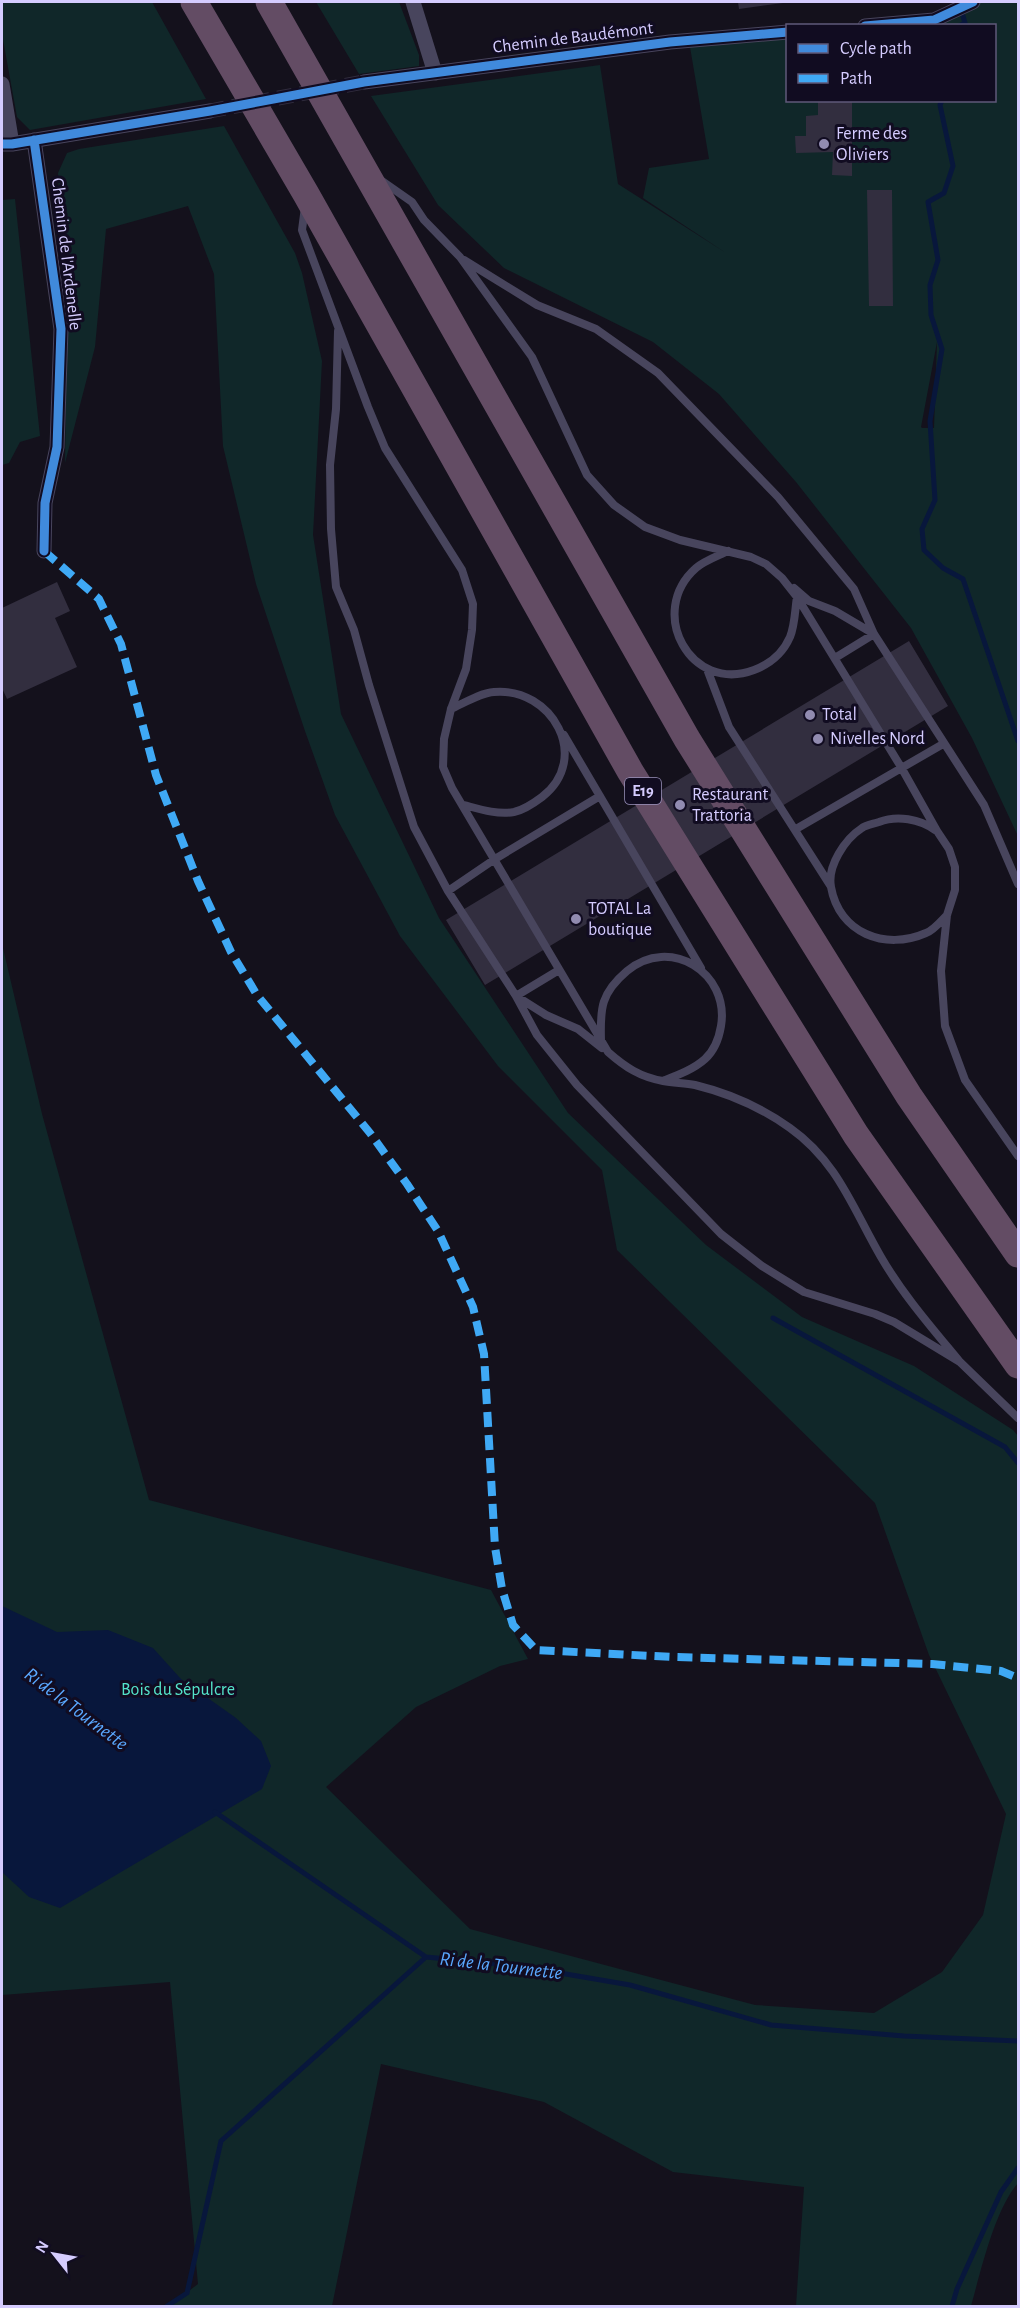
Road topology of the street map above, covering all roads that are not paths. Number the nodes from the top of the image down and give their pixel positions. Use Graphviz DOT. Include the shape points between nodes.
graph roads {
  1 [pos="194,2"];
  2 [pos="269,2"];
  3 [pos="412,2"];
  4 [pos="973,2"];
  5 [pos="888,24"];
  6 [pos="786,32"];
  7 [pos="435,73"];
  8 [pos="364,82"];
  9 [pos="2,84"];
  10 [pos="210,111"];
  11 [pos="34,141"];
  12 [pos="7,144"];
  13 [pos="366,170"];
  14 [pos="306,194"];
  15 [pos="459,257"];
  16 [pos="338,326"];
  17 [pos="44,551"];
  18 [pos="728,551"];
  19 [pos="782,578"];
  20 [pos="796,597"];
  21 [pos="874,634"];
  22 [pos="835,658"];
  23 [pos="708,669"];
  24 [pos="451,709"];
  25 [pos="561,731"];
  26 [pos="944,744"];
  27 [pos="901,767"];
  28 [pos="600,796"];
  29 [pos="464,805"];
  30 [pos="795,828"];
  31 [pos="937,831"];
  32 [pos="495,860"];
  33 [pos="1018,884"];
  34 [pos="830,885"];
  35 [pos="448,891"];
  36 [pos="947,915"];
  37 [pos="559,970"];
  38 [pos="704,971"];
  39 [pos="516,996"];
  40 [pos="601,1042"];
  41 [pos="608,1053"];
  42 [pos="663,1081"];
  43 [pos="1018,1156"];
  44 [pos="1018,1254"];
  45 [pos="960,1362"];
  46 [pos="1018,1365"];
  47 [pos="1018,1418"];
  1 -- 14 [label="highway, E19"];
  2 -- 13 [label="highway"];
  3 -- 7 [label="street"];
  4 -- 5 [label="street" via="934,20"];
  6 -- 7 [label="street, Chemin de Baudémont" via="670,42"];
  7 -- 8 [label="street, Chemin de Baudémont"];
  9 -- 12 [label="street"];
  10 -- 11 [label="street"];
  11 -- 12 [label="street"];
  11 -- 17 [label="street, Chemin de l'Ardenelle" via="61,329 57,447 45,503"];
  13 -- 15 [label="lane" via="412,202"];
  13 -- 44 [label="highway" via="687,740 909,1096"];
  14 -- 16 [label="lane" via="302,230"];
  14 -- 46 [label="highway, E19" via="630,771 856,1135"];
  15 -- 18 [label="lane" via="532,357 587,475 614,505 645,527"];
  15 -- 21 [label="lane" via="537,305 596,329 658,373 778,497 830,558 854,589"];
  16 -- 24 [label="lane" via="385,448 462,570 473,604 466,669"];
  16 -- 35 [label="lane" via="330,465 336,587 354,630 414,827"];
  18 -- 19 [label="lane" via="766,564"];
  18 -- 23 [label="lane" via="697,567 675,601 674,618 682,645"];
  19 -- 20 [label="lane"];
  19 -- 21 [label="lane" via="809,601"];
  20 -- 22 [label="lane"];
  20 -- 23 [label="lane" via="790,636 782,651 767,665 742,675"];
  21 -- 22 [label="lane"];
  21 -- 26 [label="lane"];
  22 -- 27 [label="lane"];
  23 -- 30 [label="lane" via="729,727"];
  24 -- 25 [label="lane" via="492,692 516,693 549,713"];
  24 -- 29 [label="lane" via="443,767"];
  25 -- 28 [label="lane"];
  25 -- 29 [label="lane" via="565,758 559,779 532,805 514,812 495,812"];
  26 -- 27 [label="lane"];
  26 -- 33 [label="lane" via="984,805"];
  27 -- 30 [label="lane"];
  27 -- 31 [label="lane"];
  28 -- 32 [label="lane"];
  28 -- 38 [label="lane"];
  29 -- 32 [label="lane"];
  30 -- 34 [label="lane"];
  31 -- 34 [label="lane" via="907,819 887,819 863,827 844,844"];
  31 -- 36 [label="lane" via="955,867 955,890"];
  32 -- 35 [label="lane"];
  32 -- 37 [label="lane"];
  34 -- 36 [label="lane" via="840,910 860,932 881,941 905,940 928,933"];
  35 -- 39 [label="lane"];
  36 -- 43 [label="lane" via="941,971 945,1026 965,1080"];
  37 -- 39 [label="lane"];
  37 -- 40 [label="lane"];
  38 -- 40 [label="lane" via="680,959 660,957 631,968 612,984 603,1000"];
  38 -- 42 [label="lane" via="716,988 723,1012 719,1040 706,1058"];
  39 -- 41 [label="lane" via="578,1029"];
  39 -- 45 [label="lane" via="537,1035 577,1085 721,1234 804,1293 894,1322"];
  40 -- 41 [label="lane"];
  41 -- 42 [label="lane" via="626,1068"];
  42 -- 45 [label="lane" via="695,1085 751,1105 791,1129 822,1158 848,1194 881,1257 916,1309"];
  45 -- 47 [label="lane"];
}
